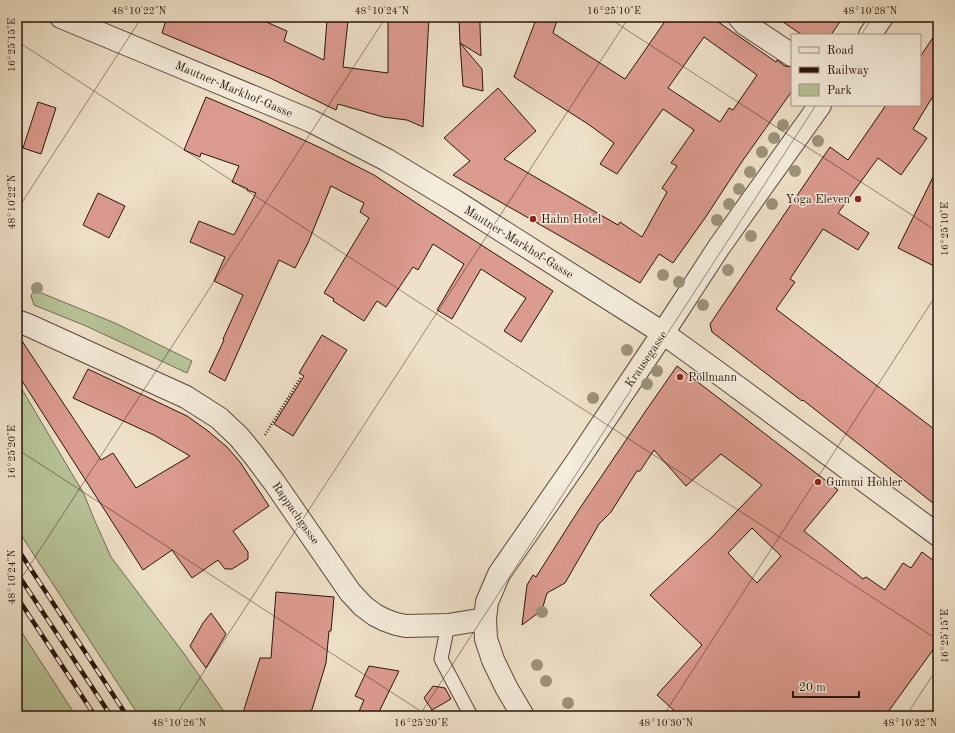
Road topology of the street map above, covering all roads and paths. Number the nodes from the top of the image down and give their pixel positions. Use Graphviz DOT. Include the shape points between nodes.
graph roads {
  1 [pos="61,17"];
  2 [pos="739,17"];
  3 [pos="882,17"];
  4 [pos="871,34"];
  5 [pos="791,54"];
  6 [pos="819,106"];
  7 [pos="17,320"];
  8 [pos="663,333"];
  9 [pos="301,378"];
  10 [pos="253,454"];
  11 [pos="938,535"];
  12 [pos="484,619"];
  13 [pos="448,625"];
  14 [pos="471,716"];
  15 [pos="523,716"];
  1 -- 8 [label="street, Mautner-Markhof-Gasse" via="311,121 387,160"];
  2 -- 5 [label="street" via="745,24"];
  3 -- 4 [label="street"];
  6 -- 8 [label="street, Krausegasse" via="719,247"];
  7 -- 10 [label="street, Rappachgasse" via="186,397 219,418"];
  8 -- 11 [label="street, Mautner-Markhof-Gasse"];
  8 -- 12 [label="street, Krausegasse" via="499,574 487,602"];
  9 -- 10 [label="path"];
  10 -- 13 [label="street, Rappachgasse" via="350,592 363,606 375,615 396,624"];
  12 -- 13 [label="street, Rappachgasse"];
  12 -- 15 [label="street" via="486,639 493,660"];
  13 -- 14 [label="lane" via="441,659"];
}
